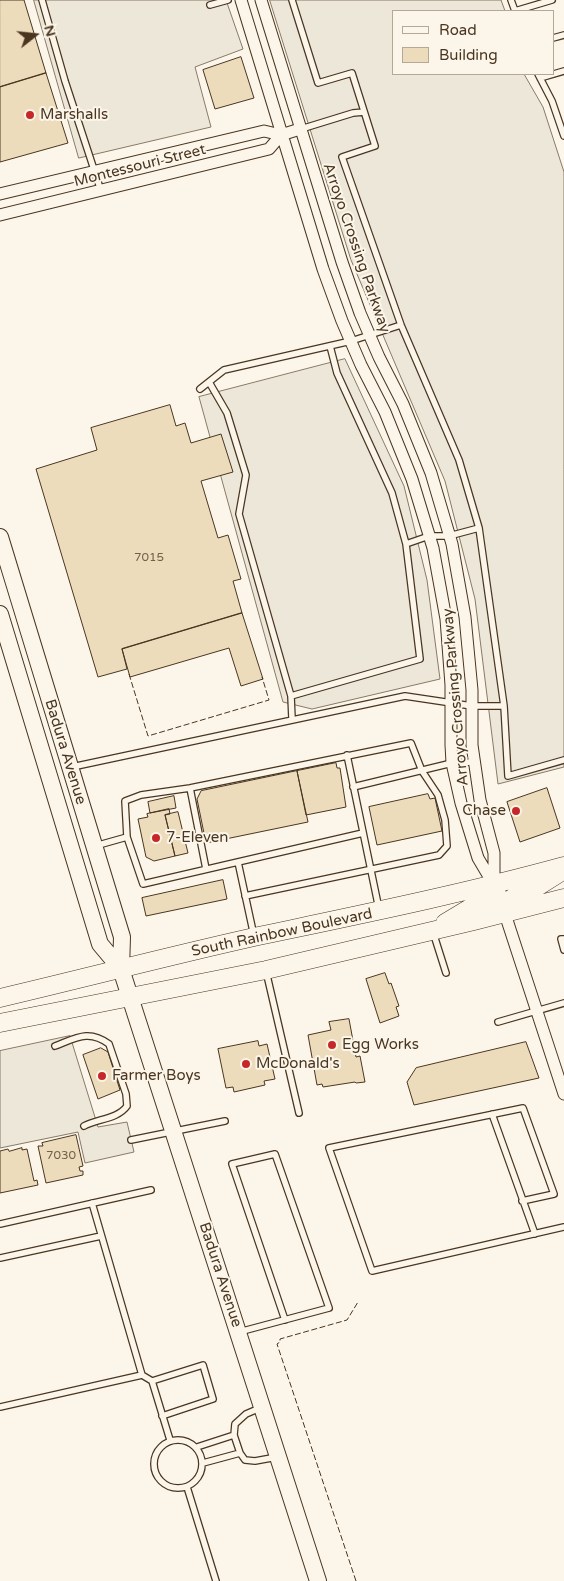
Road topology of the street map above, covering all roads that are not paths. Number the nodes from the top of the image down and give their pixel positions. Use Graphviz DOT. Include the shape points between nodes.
graph roads {
  1 [pos="42,0"];
  2 [pos="228,0"];
  3 [pos="241,0"];
  4 [pos="261,0"];
  5 [pos="292,0"];
  6 [pos="552,0"];
  7 [pos="210,5"];
  8 [pos="518,10"];
  9 [pos="539,76"];
  10 [pos="364,112"];
  11 [pos="300,129"];
  12 [pos="281,135"];
  13 [pos="564,136"];
  14 [pos="94,172"];
  15 [pos="101,192"];
  16 [pos="0,194"];
  17 [pos="0,215"];
  18 [pos="401,325"];
  19 [pos="370,336"];
  20 [pos="351,341"];
  21 [pos="330,346"];
  22 [pos="209,382"];
  23 [pos="200,389"];
  24 [pos="479,528"];
  25 [pos="429,536"];
  26 [pos="449,536"];
  27 [pos="0,537"];
  28 [pos="406,544"];
  29 [pos="0,614"];
  30 [pos="291,696"];
  31 [pos="450,702"];
  32 [pos="472,706"];
  33 [pos="504,706"];
  34 [pos="292,719"];
  35 [pos="347,755"];
  36 [pos="564,760"];
  37 [pos="475,762"];
  38 [pos="452,763"];
  39 [pos="70,768"];
  40 [pos="422,771"];
  41 [pos="48,774"];
  42 [pos="353,787"];
  43 [pos="190,788"];
  44 [pos="363,833"];
  45 [pos="127,837"];
  46 [pos="94,846"];
  47 [pos="238,862"];
  48 [pos="564,866"];
  49 [pos="370,868"];
  50 [pos="206,870"];
  51 [pos="564,871"];
  52 [pos="494,885"];
  53 [pos="245,896"];
  54 [pos="564,898"];
  55 [pos="380,912"];
  56 [pos="505,914"];
  57 [pos="432,931"];
  58 [pos="254,937"];
  59 [pos="564,939"];
  60 [pos="564,950"];
  61 [pos="122,969"];
  62 [pos="266,970"];
  63 [pos="446,973"];
  64 [pos="130,996"];
  65 [pos="0,998"];
  66 [pos="564,1003"];
  67 [pos="536,1010"];
  68 [pos="498,1022"];
  69 [pos="0,1023"];
  70 [pos="55,1046"];
  71 [pos="564,1094"];
  72 [pos="299,1113"];
  73 [pos="492,1114"];
  74 [pos="225,1121"];
  75 [pos="84,1126"];
  76 [pos="174,1132"];
  77 [pos="131,1140"];
  78 [pos="152,1190"];
  79 [pos="522,1201"];
  80 [pos="92,1203"];
  81 [pos="0,1224"];
  82 [pos="564,1227"];
  83 [pos="535,1234"];
  84 [pos="101,1236"];
  85 [pos="0,1258"];
  86 [pos="285,1320"];
  87 [pos="239,1332"];
  88 [pos="142,1375"];
  89 [pos="152,1381"];
  90 [pos="0,1407"];
  91 [pos="263,1407"];
  92 [pos="162,1416"];
  93 [pos="234,1435"];
  94 [pos="170,1440"];
  95 [pos="197,1447"];
  96 [pos="240,1453"];
  97 [pos="278,1457"];
  98 [pos="202,1463"];
  99 [pos="187,1486"];
  100 [pos="216,1581"];
  101 [pos="318,1581"];
  1 -- 14 [label="lane"];
  2 -- 7 [label="lane"];
  3 -- 12 [label="street, Arroyo Crossing Parkway"];
  4 -- 11 [label="street, Arroyo Crossing Parkway"];
  5 -- 10 [label="lane" via="318,83 352,73"];
  6 -- 8 [label="lane"];
  9 -- 13 [label="lane"];
  10 -- 11 [label="lane"];
  10 -- 18 [label="lane" via="375,146 342,157"];
  11 -- 12 [label="street, Montessouri Street"];
  11 -- 19 [label="street, Arroyo Crossing Parkway" via="342,262"];
  12 -- 14 [label="street, Montessouri Street" via="264,131"];
  12 -- 15 [label="street, Montessouri Street" via="269,149"];
  12 -- 20 [label="street, Arroyo Crossing Parkway" via="323,269"];
  14 -- 15 [label="lane"];
  14 -- 16 [label="street, Montessouri Street"];
  15 -- 17 [label="street, Montessouri Street"];
  18 -- 19 [label="lane"];
  18 -- 24 [label="lane" via="459,460"];
  19 -- 20 [label="lane"];
  19 -- 26 [label="street, Arroyo Crossing Parkway" via="431,473"];
  20 -- 21 [label="lane"];
  20 -- 25 [label="street, Arroyo Crossing Parkway" via="412,479"];
  21 -- 22 [label="lane" via="224,370"];
  21 -- 28 [label="lane" via="337,373 392,493"];
  22 -- 23 [label="lane"];
  22 -- 30 [label="lane" via="227,413 246,475 240,514"];
  24 -- 26 [label="lane"];
  24 -- 33 [label="lane"];
  25 -- 26 [label="lane"];
  25 -- 28 [label="lane"];
  25 -- 31 [label="street, Arroyo Crossing Parkway" via="446,619"];
  26 -- 32 [label="street, Arroyo Crossing Parkway" via="465,617"];
  27 -- 39 [label="main road, Badura Avenue"];
  28 -- 30 [label="lane" via="420,660"];
  29 -- 41 [label="main road, Badura Avenue"];
  30 -- 34 [label="lane"];
  31 -- 32 [label="lane"];
  31 -- 34 [label="lane" via="405,696"];
  31 -- 38 [label="street, Arroyo Crossing Parkway"];
  32 -- 33 [label="lane"];
  32 -- 37 [label="street, Arroyo Crossing Parkway"];
  33 -- 36 [label="lane" via="508,776"];
  34 -- 39 [label="lane"];
  35 -- 40 [label="lane" via="411,743"];
  35 -- 42 [label="lane"];
  35 -- 43 [label="lane"];
  37 -- 38 [label="lane"];
  37 -- 52 [label="street, Arroyo Crossing Parkway" via="480,800 494,853"];
  38 -- 40 [label="lane"];
  38 -- 52 [label="street, Arroyo Crossing Parkway" via="478,858"];
  39 -- 41 [label="main road"];
  39 -- 46 [label="main road, Badura Avenue"];
  40 -- 42 [label="lane"];
  40 -- 49 [label="lane" via="438,796 448,846 439,855"];
  41 -- 61 [label="main road, Badura Avenue" via="100,944"];
  42 -- 44 [label="lane"];
  43 -- 45 [label="lane" via="141,795 125,801"];
  43 -- 50 [label="lane"];
  44 -- 47 [label="lane"];
  44 -- 49 [label="lane"];
  45 -- 46 [label="lane"];
  45 -- 50 [label="lane" via="143,884"];
  46 -- 61 [label="main road, Badura Avenue" via="122,937"];
  47 -- 50 [label="lane"];
  47 -- 53 [label="lane"];
  48 -- 52 [label="main road, South Rainbow Boulevard"];
  49 -- 53 [label="lane"];
  49 -- 55 [label="lane"];
  51 -- 56 [label="main road" via="508,901"];
  52 -- 55 [label="main road, South Rainbow Boulevard"];
  52 -- 57 [label="main road" via="496,894 490,902 470,908"];
  53 -- 58 [label="lane"];
  54 -- 56 [label="main road, South Rainbow Boulevard"];
  55 -- 58 [label="main road, South Rainbow Boulevard"];
  56 -- 57 [label="main road, South Rainbow Boulevard"];
  56 -- 67 [label="street"];
  57 -- 62 [label="main road, South Rainbow Boulevard"];
  57 -- 63 [label="lane"];
  58 -- 61 [label="main road, South Rainbow Boulevard"];
  59 -- 60 [label="lane" via="560,939"];
  61 -- 64 [label="main road, Badura Avenue"];
  61 -- 65 [label="main road, South Rainbow Boulevard"];
  62 -- 64 [label="main road, South Rainbow Boulevard"];
  62 -- 72 [label="lane"];
  64 -- 69 [label="main road, South Rainbow Boulevard"];
  64 -- 76 [label="main road, Badura Avenue"];
  66 -- 67 [label="lane"];
  67 -- 68 [label="lane"];
  67 -- 71 [label="street"];
  70 -- 75 [label="lane" via="87,1036 95,1036 109,1044 127,1106 119,1114"];
  73 -- 79 [label="lane"];
  73 -- 79 [label="lane" via="523,1108 554,1194"];
  73 -- 83 [label="lane" via="329,1148 372,1271"];
  74 -- 76 [label="lane"];
  76 -- 77 [label="lane"];
  76 -- 87 [label="main road, Badura Avenue"];
  78 -- 80 [label="lane"];
  79 -- 83 [label="lane"];
  80 -- 81 [label="lane"];
  80 -- 84 [label="lane"];
  82 -- 83 [label="lane"];
  84 -- 85 [label="lane"];
  84 -- 88 [label="lane"];
  86 -- 86 [label="lane" via="330,1308 275,1154 232,1164"];
  86 -- 87 [label="lane"];
  87 -- 91 [label="main road, Badura Avenue"];
  88 -- 89 [label="lane"];
  88 -- 90 [label="lane"];
  89 -- 92 [label="lane"];
  89 -- 92 [label="lane" via="203,1366 213,1399"];
  91 -- 93 [label="lane" via="246,1414 235,1424"];
  91 -- 97 [label="main road, Badura Avenue"];
  92 -- 94 [label="lane"];
  93 -- 95 [label="lane"];
  93 -- 96 [label="lane"];
  94 -- 95 [label="lane" via="185,1440"];
  94 -- 99 [label="lane" via="154,1457 155,1472 159,1479 172,1487"];
  95 -- 98 [label="lane"];
  96 -- 97 [label="lane" via="245,1460 255,1462"];
  96 -- 98 [label="lane"];
  97 -- 101 [label="main road, Badura Avenue"];
  98 -- 99 [label="lane" via="198,1477"];
  99 -- 100 [label="lane"];
}
